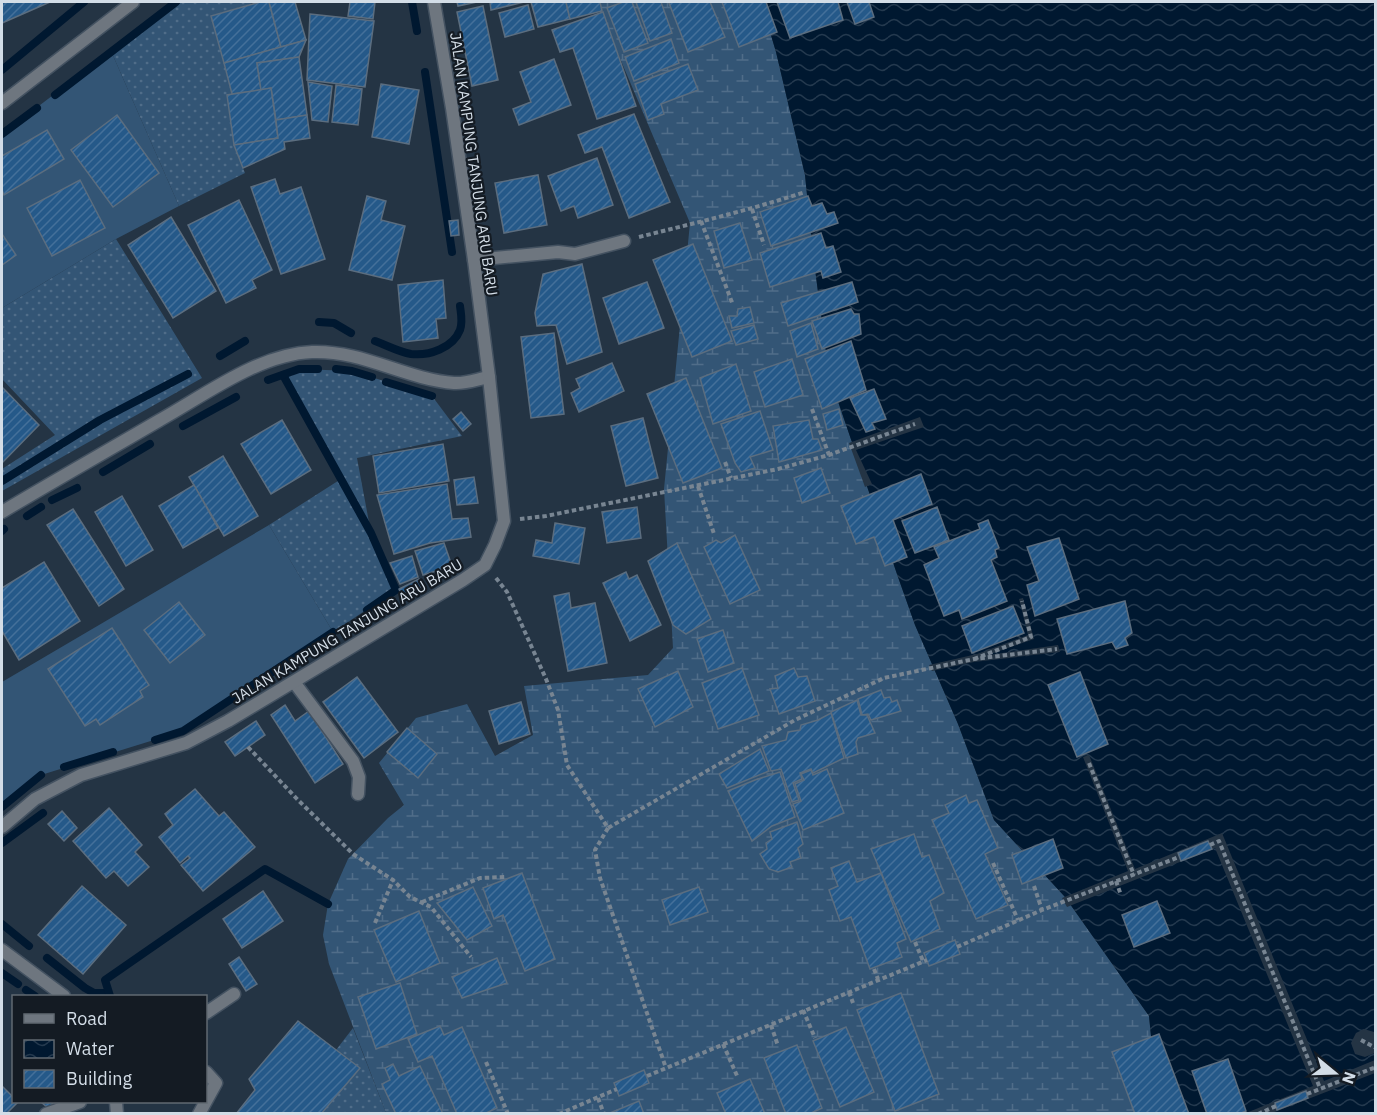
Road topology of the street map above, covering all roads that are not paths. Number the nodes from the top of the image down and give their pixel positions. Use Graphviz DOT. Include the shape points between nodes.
graph roads {
  1 [pos="133,2"];
  2 [pos="434,2"];
  3 [pos="2,103"];
  4 [pos="624,241"];
  5 [pos="474,260"];
  6 [pos="489,377"];
  7 [pos="2,512"];
  8 [pos="294,682"];
  9 [pos="358,794"];
  10 [pos="2,827"];
  11 [pos="2,950"];
  12 [pos="234,994"];
  13 [pos="63,995"];
  14 [pos="207,1012"];
  15 [pos="207,1073"];
  16 [pos="207,1099"];
  17 [pos="74,1103"];
  18 [pos="46,1113"];
  1 -- 3 [label="street"];
  2 -- 5 [label="street, JALAN KAMPUNG TANJUNG ARU BARU"];
  4 -- 5 [label="street" via="575,254 558,252"];
  5 -- 6 [label="street, JALAN KAMPUNG TANJUNG ARU BARU"];
  6 -- 7 [label="street" via="456,383 427,379 348,354 291,354 219,386"];
  6 -- 8 [label="street, JALAN KAMPUNG TANJUNG ARU BARU" via="504,521 485,565"];
  8 -- 9 [label="street" via="353,761 359,777"];
  8 -- 10 [label="street, JALAN KAMPUNG TANJUNG ARU BARU" via="186,743 81,775 35,799"];
  11 -- 13 [label="street"];
  12 -- 14 [label="street"];
  15 -- 16 [label="street" via="216,1083"];
  17 -- 18 [label="street"];
}
